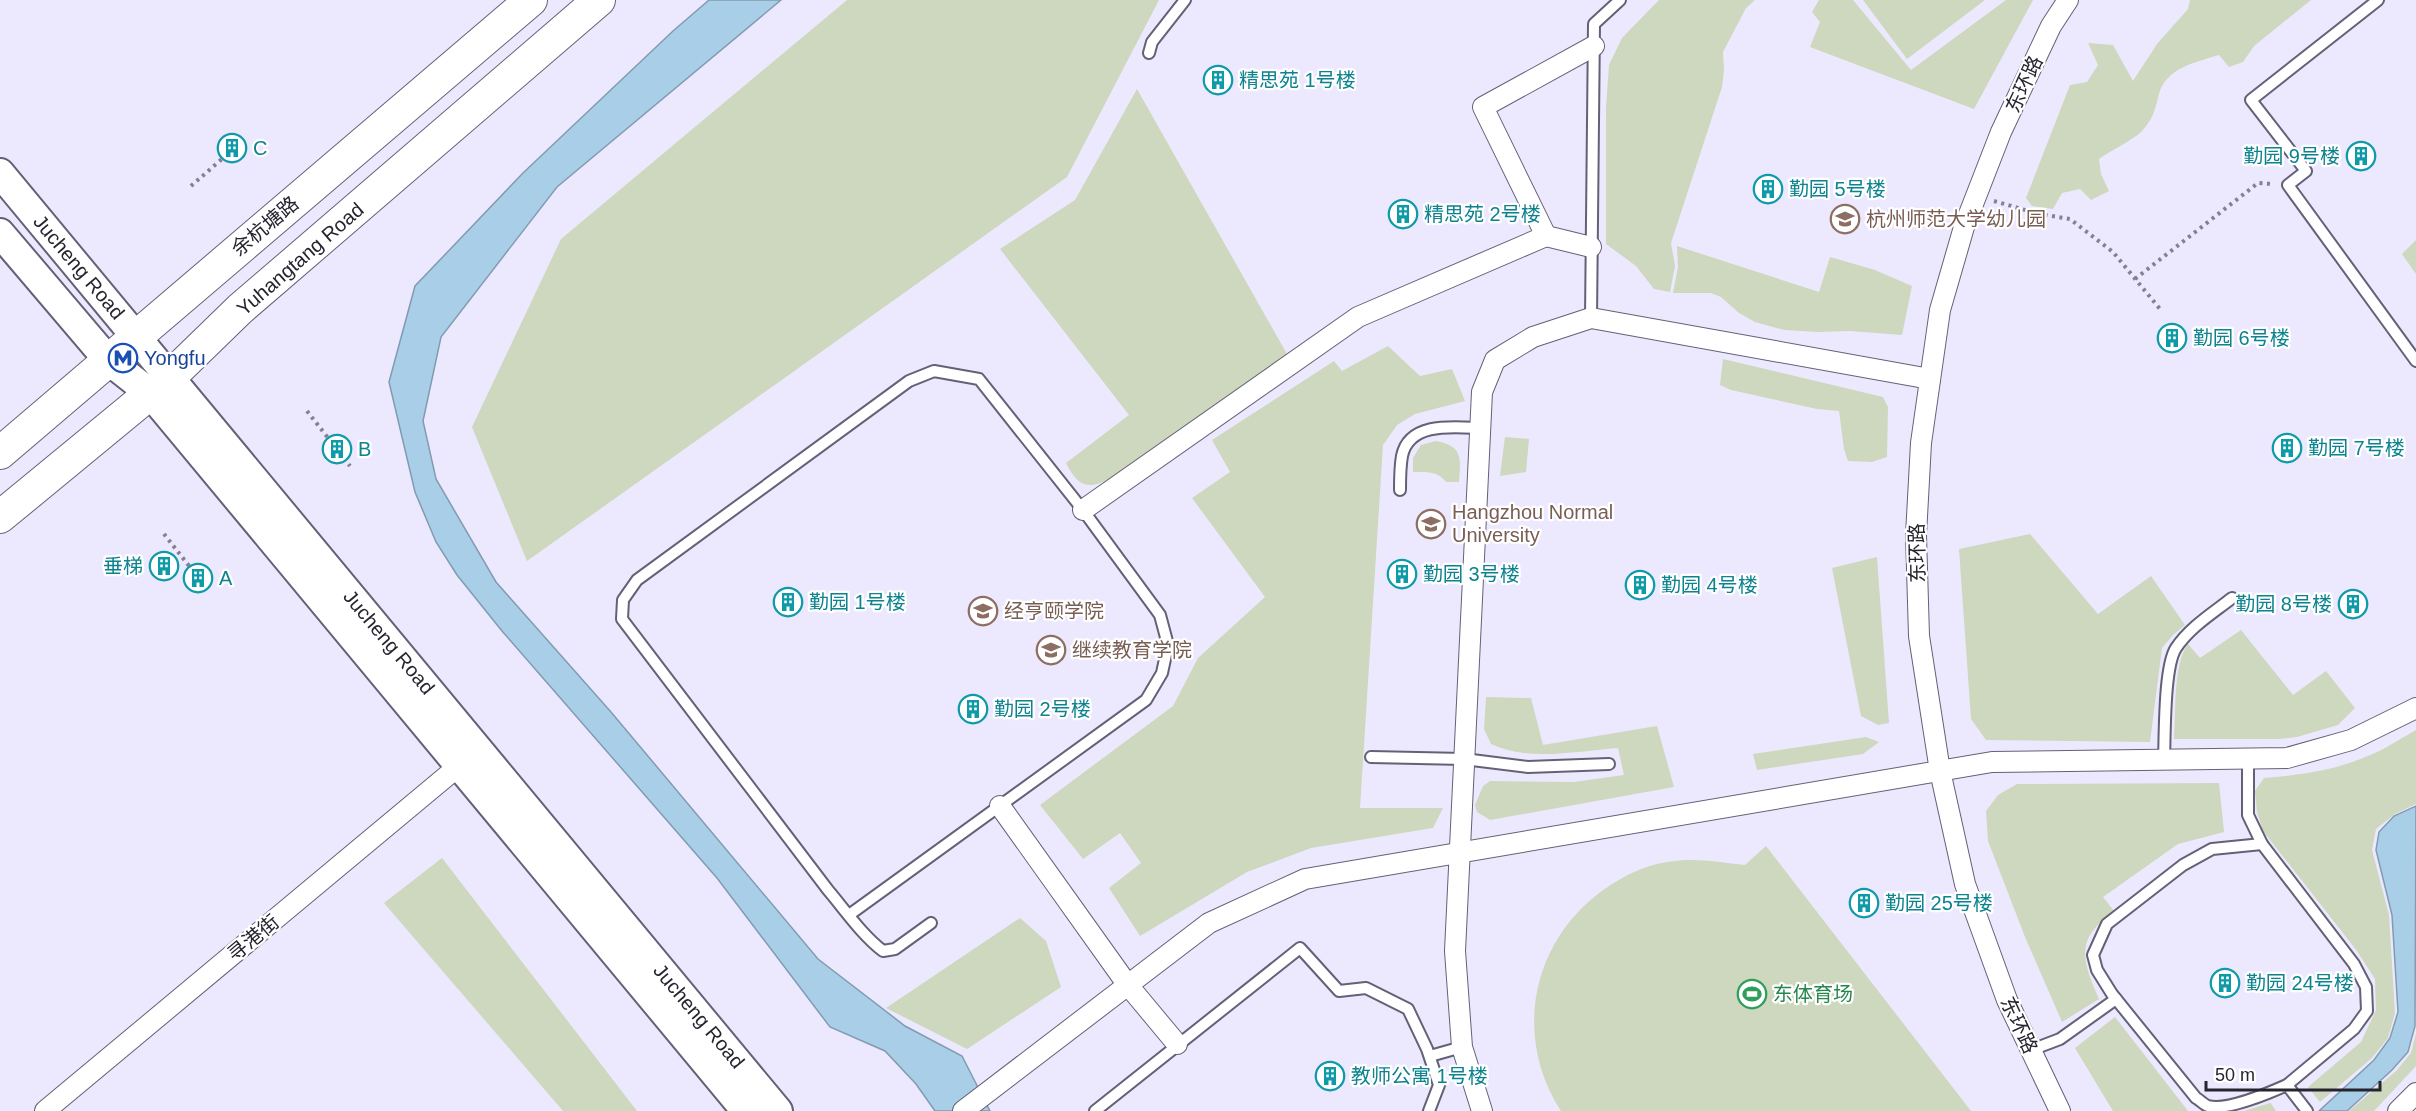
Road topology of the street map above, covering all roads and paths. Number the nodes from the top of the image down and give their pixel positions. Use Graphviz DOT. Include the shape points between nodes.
graph roads {
  1 [pos="531,0"];
  2 [pos="599,0"];
  3 [pos="1185,0"];
  4 [pos="1620,0"];
  5 [pos="2068,0"];
  6 [pos="2378,0"];
  7 [pos="1594,46"];
  8 [pos="1149,53"];
  9 [pos="246,138"];
  10 [pos="0,173"];
  11 [pos="2288,185"];
  12 [pos="191,186"];
  13 [pos="1976,195"];
  14 [pos="0,233"];
  15 [pos="1546,236"];
  16 [pos="1592,247"];
  17 [pos="2134,279"];
  18 [pos="2160,309"];
  19 [pos="1591,318"];
  20 [pos="136,336"];
  21 [pos="108,360"];
  22 [pos="2416,361"];
  23 [pos="1930,379"];
  24 [pos="160,385"];
  25 [pos="307,411"];
  26 [pos="1480,428"];
  27 [pos="0,453"];
  28 [pos="350,466"];
  29 [pos="1400,490"];
  30 [pos="1083,510"];
  31 [pos="0,517"];
  32 [pos="164,534"];
  33 [pos="208,590"];
  34 [pos="2232,598"];
  35 [pos="2416,708"];
  36 [pos="1371,757"];
  37 [pos="2248,758"];
  38 [pos="1464,759"];
  39 [pos="2164,759"];
  40 [pos="1609,764"];
  41 [pos="460,765"];
  42 [pos="1940,771"];
  43 [pos="1000,806"];
  44 [pos="2262,844"];
  45 [pos="1460,852"];
  46 [pos="849,915"];
  47 [pos="932,923"];
  48 [pos="1127,984"];
  49 [pos="2116,999"];
  50 [pos="1177,1044"];
  51 [pos="1462,1047"];
  52 [pos="2031,1050"];
  53 [pos="1430,1056"];
  54 [pos="2287,1085"];
  55 [pos="2416,1093"];
  56 [pos="45,1111"];
  57 [pos="746,1111"];
  58 [pos="778,1111"];
  59 [pos="963,1111"];
  60 [pos="1095,1111"];
  61 [pos="1429,1111"];
  62 [pos="1482,1111"];
  63 [pos="2060,1111"];
  64 [pos="2307,1111"];
  65 [pos="2398,1111"];
  1 -- 20 [label="main road, 余杭塘路"];
  2 -- 24 [label="main road, Yuhangtang Road" via="240,309"];
  3 -- 8 [label="lane" via="1152,42"];
  4 -- 7 [label="lane" via="1594,24"];
  5 -- 13 [label="street, 东环路" via="2051,26 2006,121"];
  6 -- 11 [label="lane" via="2251,100 2306,171"];
  7 -- 15 [label="street" via="1483,107"];
  7 -- 16 [label="lane"];
  9 -- 12 [label="path"];
  10 -- 20 [label="street, Jucheng Road"];
  11 -- 17 [label="path" via="2258,183"];
  11 -- 22 [label="lane"];
  13 -- 17 [label="path" via="2070,219 2113,252"];
  13 -- 23 [label="street, 东环路" via="1940,310"];
  14 -- 21 [label="street, Jucheng Road"];
  15 -- 16 [label="street"];
  15 -- 30 [label="street" via="1358,317"];
  16 -- 19 [label="lane"];
  17 -- 18 [label="path"];
  19 -- 23 [label="street"];
  19 -- 26 [label="street" via="1533,337 1495,360 1482,392"];
  20 -- 21 [label="main road, 余杭塘路"];
  20 -- 24 [label="street, Jucheng Road"];
  21 -- 24 [label="street, Jucheng Road"];
  21 -- 27 [label="main road, 余杭塘路"];
  23 -- 42 [label="street, 东环路" via="1920,453 1916,535 1919,636"];
  24 -- 31 [label="main road, Yuhangtang Road"];
  24 -- 41 [label="street, Jucheng Road"];
  24 -- 58 [label="street, Jucheng Road"];
  25 -- 28 [label="path"];
  26 -- 29 [label="lane" via="1443,426 1411,440 1402,453"];
  26 -- 38 [label="street"];
  30 -- 43 [label="lane" via="1160,615 1168,645 1162,673 1146,700"];
  30 -- 46 [label="lane" via="979,380 933,371 909,381 637,580 623,600 622,619"];
  32 -- 33 [label="path"];
  34 -- 39 [label="lane" via="2190,632 2175,650 2169,675"];
  35 -- 37 [label="street" via="2351,740 2287,758"];
  36 -- 38 [label="lane"];
  37 -- 39 [label="street"];
  37 -- 44 [label="lane" via="2248,815"];
  38 -- 40 [label="lane" via="1528,767"];
  38 -- 45 [label="street"];
  39 -- 42 [label="street" via="1992,762"];
  41 -- 56 [label="street, 寻港街"];
  41 -- 57 [label="street, Jucheng Road"];
  42 -- 45 [label="street"];
  42 -- 52 [label="street, 东环路" via="1965,884 2007,1000"];
  43 -- 46 [label="lane"];
  43 -- 48 [label="street"];
  44 -- 49 [label="lane" via="2212,849 2183,866 2107,924 2093,955 2097,970"];
  44 -- 54 [label="lane" via="2354,964 2366,987 2367,1011 2354,1029"];
  45 -- 48 [label="street" via="1305,879 1209,923"];
  45 -- 51 [label="street" via="1455,951"];
  46 -- 47 [label="lane" via="883,951 895,949"];
  48 -- 50 [label="street"];
  48 -- 59 [label="street"];
  49 -- 52 [label="lane" via="2060,1039"];
  49 -- 54 [label="lane" via="2196,1098 2209,1107 2252,1100"];
  50 -- 53 [label="lane" via="1300,948 1339,991 1366,988 1408,1009"];
  50 -- 60 [label="lane"];
  51 -- 53 [label="lane"];
  51 -- 62 [label="street"];
  52 -- 63 [label="street, 东环路"];
  53 -- 61 [label="lane" via="1439,1085"];
  54 -- 64 [label="lane"];
  55 -- 65 [label="street"];
}
